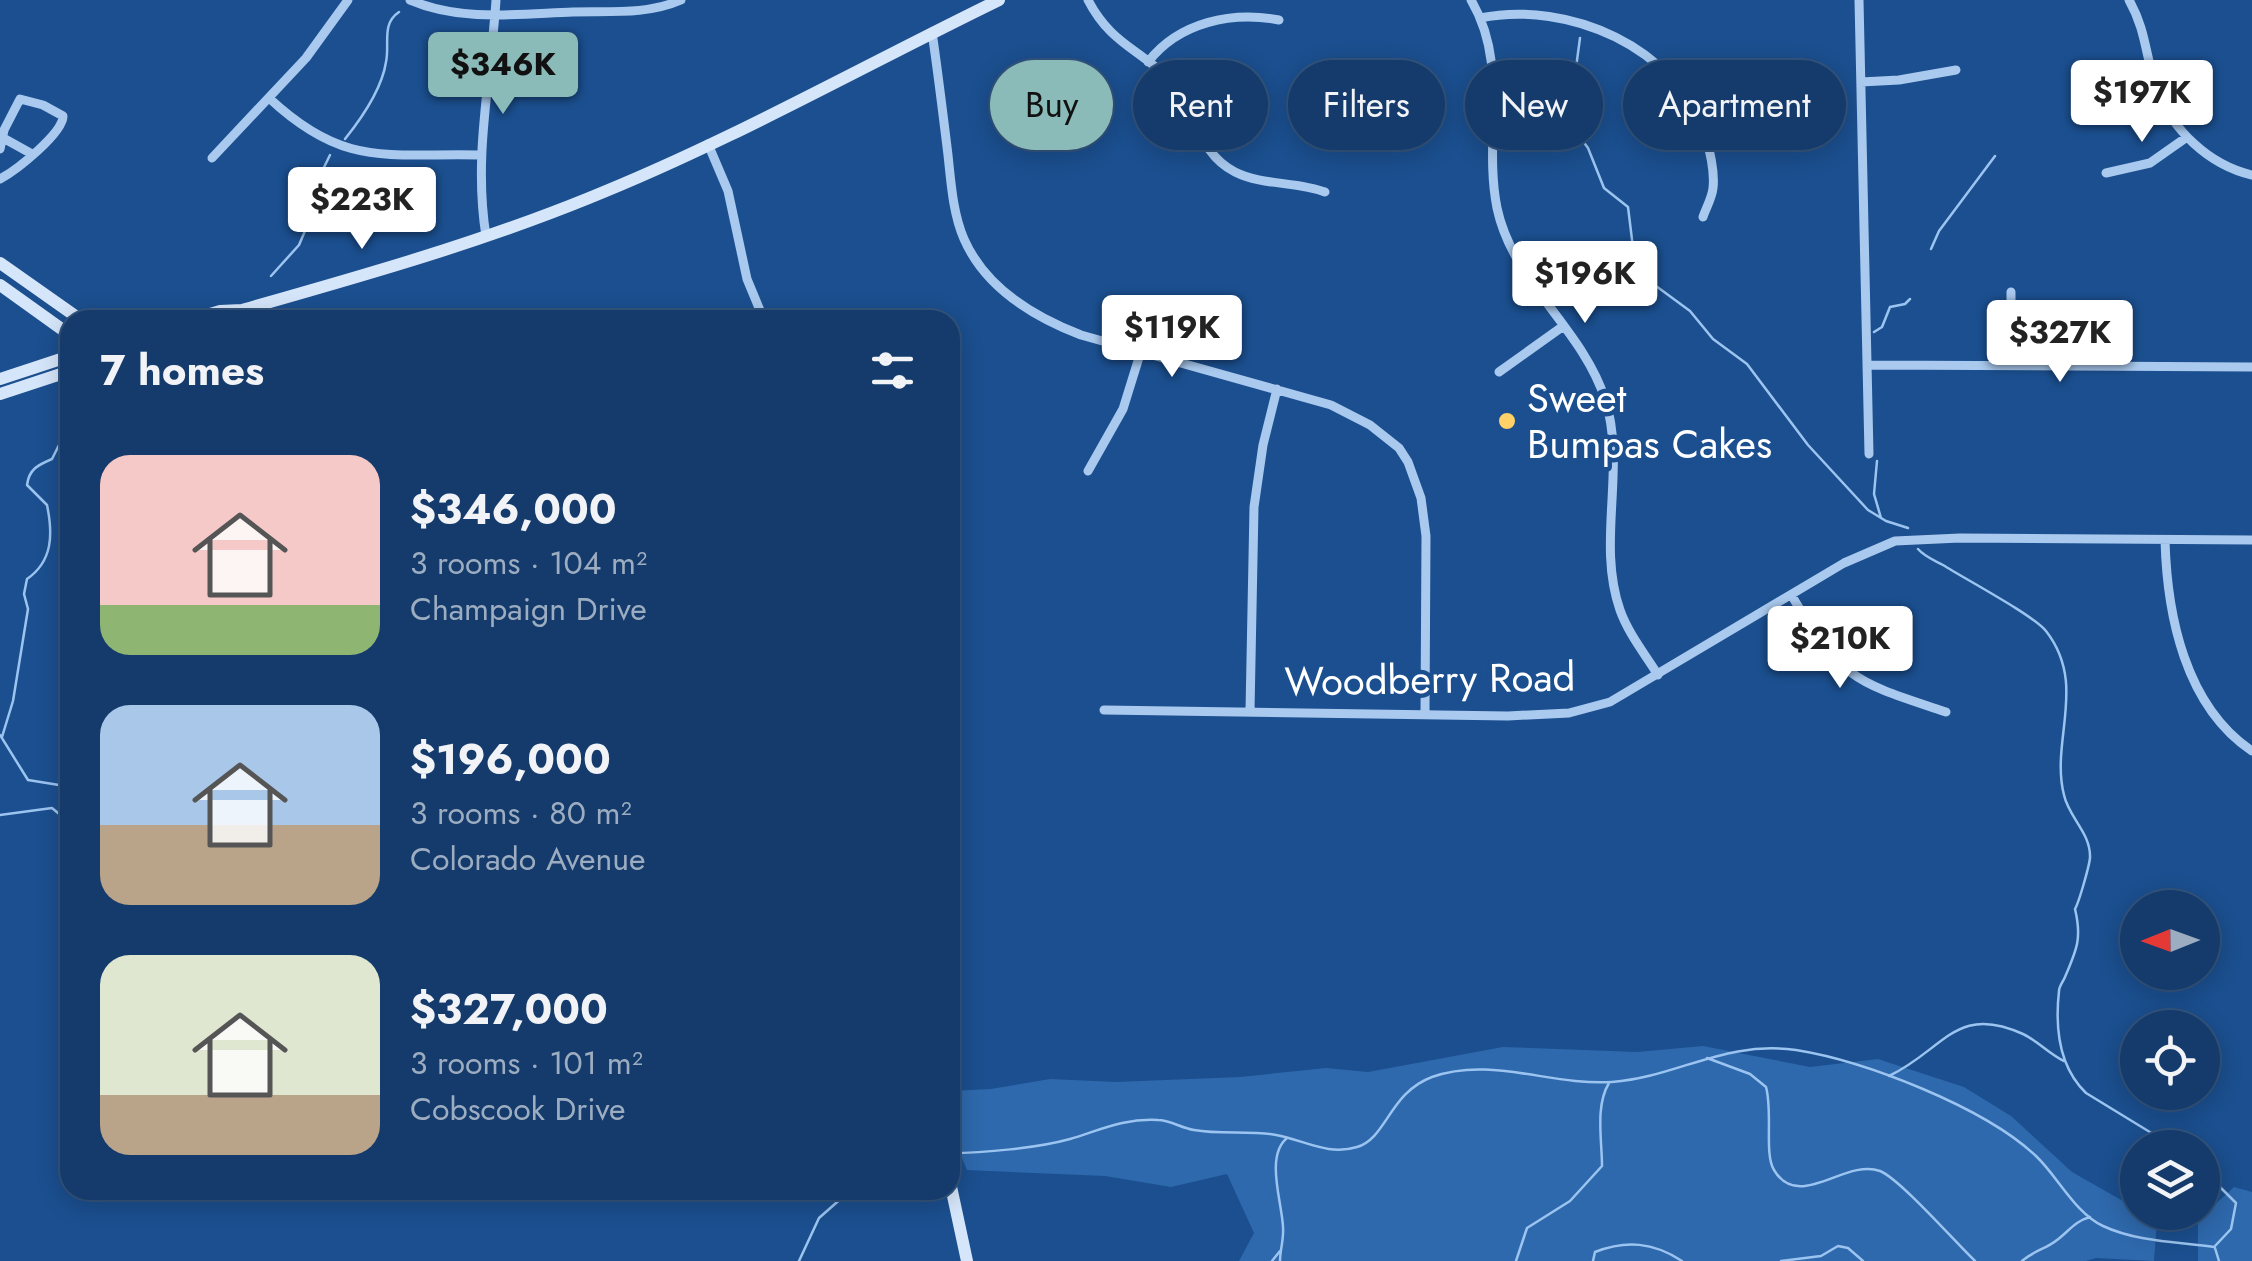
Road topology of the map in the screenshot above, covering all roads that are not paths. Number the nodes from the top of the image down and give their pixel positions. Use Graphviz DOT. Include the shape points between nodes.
graph roads {
  1 [pos="348,0"];
  2 [pos="410,0"];
  3 [pos="496,0"];
  4 [pos="681,0"];
  5 [pos="999,0"];
  6 [pos="1088,0"];
  7 [pos="1471,0"];
  8 [pos="1859,0"];
  9 [pos="2129,0"];
  10 [pos="494,15"];
  11 [pos="1480,18"];
  12 [pos="1279,20"];
  13 [pos="932,32"];
  14 [pos="1145,60"];
  15 [pos="1150,60"];
  16 [pos="1956,70"];
  17 [pos="1862,82"];
  18 [pos="270,98"];
  19 [pos="2187,137"];
  20 [pos="2,144"];
  21 [pos="708,144"];
  22 [pos="1212,150"];
  23 [pos="32,154"];
  24 [pos="479,154"];
  25 [pos="212,158"];
  26 [pos="2106,173"];
  27 [pos="2252,175"];
  28 [pos="0,180"];
  29 [pos="1325,192"];
  30 [pos="1703,218"];
  31 [pos="486,236"];
  32 [pos="0,263"];
  33 [pos="0,285"];
  34 [pos="2011,292"];
  35 [pos="67,310"];
  36 [pos="220,310"];
  37 [pos="242,310"];
  38 [pos="759,310"];
  39 [pos="1562,327"];
  40 [pos="60,328"];
  41 [pos="1141,352"];
  42 [pos="60,359"];
  43 [pos="1867,365"];
  44 [pos="2011,366"];
  45 [pos="2252,367"];
  46 [pos="1499,372"];
  47 [pos="60,375"];
  48 [pos="0,379"];
  49 [pos="1277,389"];
  50 [pos="0,394"];
  51 [pos="1869,454"];
  52 [pos="1088,471"];
  53 [pos="2165,540"];
  54 [pos="2252,540"];
  55 [pos="1792,596"];
  56 [pos="1658,675"];
  57 [pos="1104,710"];
  58 [pos="1250,711"];
  59 [pos="1946,712"];
  60 [pos="1424,714"];
  61 [pos="2252,751"];
  62 [pos="954,1200"];
  63 [pos="967,1261"];
  1 -- 18 [label="street"];
  2 -- 10 [label="street"];
  3 -- 10 [label="street"];
  4 -- 10 [label="street" via="644,10"];
  5 -- 13 [label="street"];
  6 -- 14 [label="street" via="1114,38"];
  7 -- 11 [label="street"];
  8 -- 17 [label="street"];
  9 -- 19 [label="street" via="2164,106"];
  10 -- 24 [label="street"];
  11 -- 30 [label="street" via="1517,9 1565,12 1646,49 1682,88 1703,130 1713,190"];
  11 -- 39 [label="street" via="1493,68 1498,214 1511,251"];
  12 -- 15 [label="street" via="1220,19 1164,43"];
  13 -- 21 [label="street"];
  13 -- 41 [label="street" via="952,186 971,252 1031,312"];
  16 -- 17 [label="street"];
  17 -- 43 [label="street"];
  18 -- 24 [label="street" via="309,132 355,151"];
  18 -- 25 [label="street"];
  19 -- 26 [label="street" via="2150,162"];
  19 -- 27 [label="street" via="2230,168"];
  20 -- 23 [label="street"];
  20 -- 23 [label="street" via="20,98 53,109 64,121"];
  21 -- 31 [label="street"];
  21 -- 38 [label="street" via="728,191"];
  22 -- 29 [label="street" via="1229,168 1255,179"];
  23 -- 28 [label="street"];
  24 -- 31 [label="street"];
  31 -- 37 [label="street"];
  32 -- 35 [label="street"];
  33 -- 40 [label="street"];
  34 -- 44 [label="street"];
  36 -- 37 [label="street"];
  39 -- 46 [label="street"];
  39 -- 56 [label="street" via="1607,408 1614,456 1614,585 1625,621"];
  41 -- 49 [label="street"];
  41 -- 52 [label="street" via="1123,409"];
  42 -- 48 [label="street"];
  43 -- 44 [label="street"];
  43 -- 51 [label="street"];
  44 -- 45 [label="street"];
  47 -- 50 [label="street"];
  49 -- 58 [label="street" via="1254,507"];
  49 -- 60 [label="street" via="1350,412 1408,462 1426,536"];
  53 -- 54 [label="street, Woodberry Road"];
  53 -- 55 [label="street, Woodberry Road" via="1909,539 1862,553"];
  53 -- 61 [label="street" via="2171,618 2192,672 2217,718"];
  55 -- 56 [label="street, Woodberry Road"];
  55 -- 59 [label="street" via="1823,646 1852,676"];
  56 -- 60 [label="street, Woodberry Road" via="1586,710"];
  57 -- 58 [label="street, Woodberry Road"];
  58 -- 60 [label="street, Woodberry Road"];
  62 -- 63 [label="street"];
}
